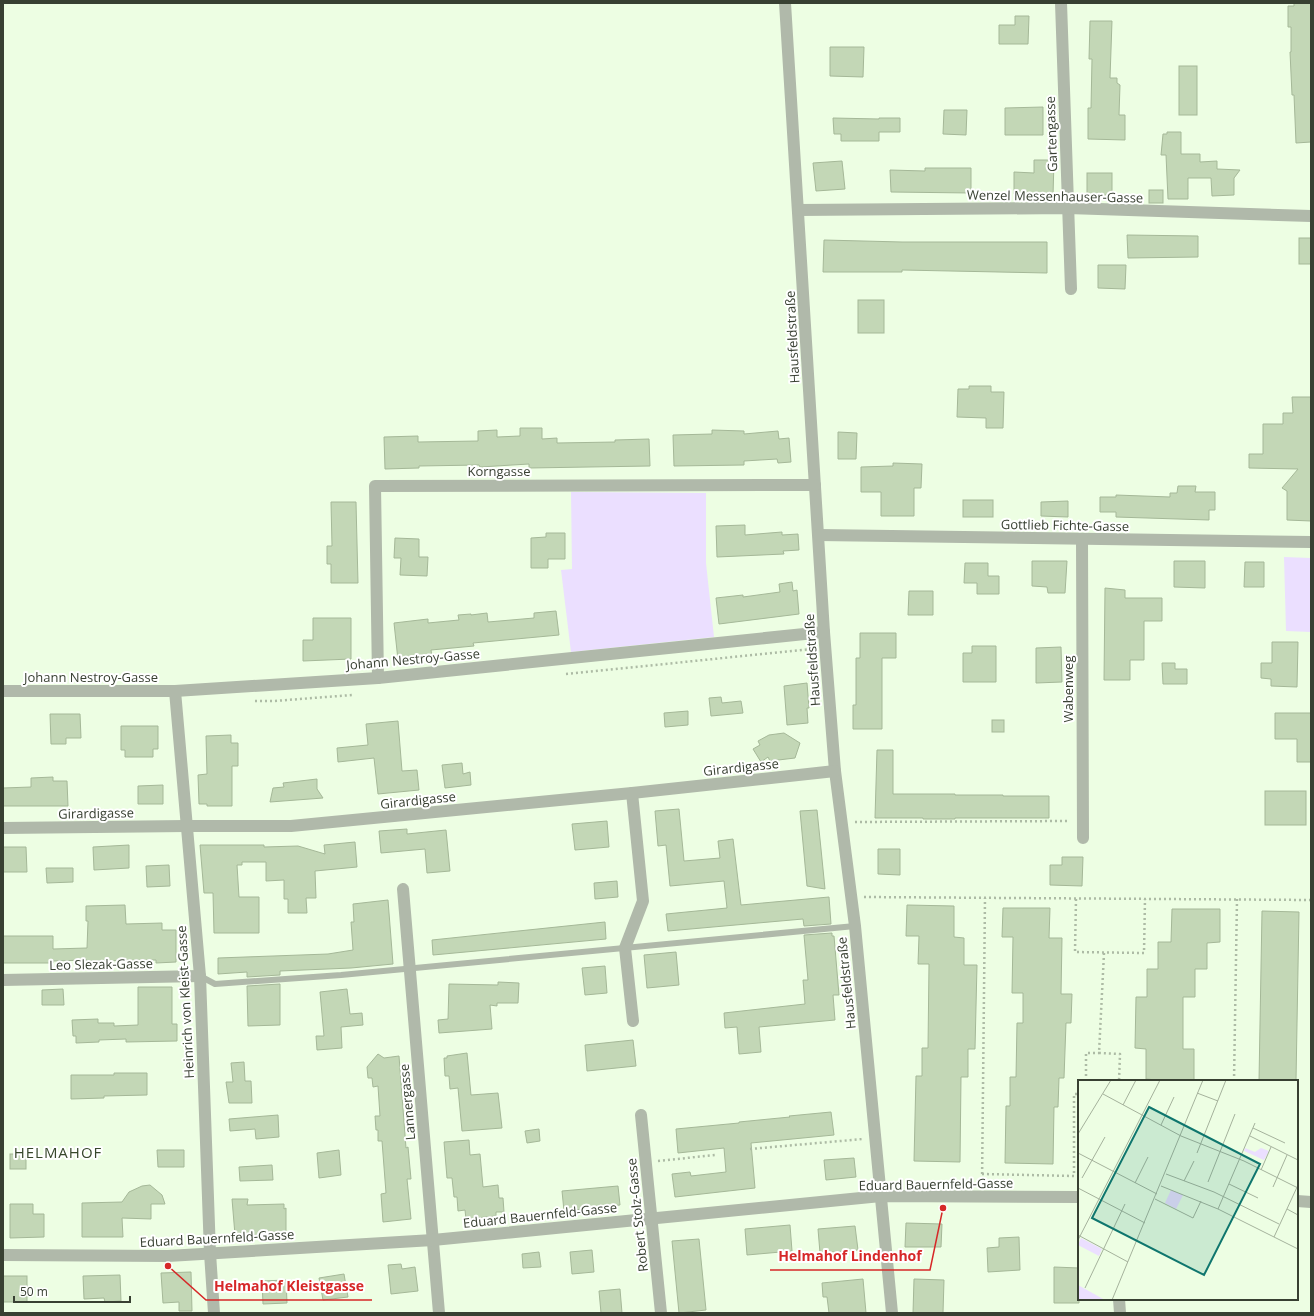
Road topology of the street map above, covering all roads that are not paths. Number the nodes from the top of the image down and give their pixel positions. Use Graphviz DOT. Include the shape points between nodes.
graph roads {
  1 [pos="785,3"];
  2 [pos="1061,3"];
  3 [pos="1068,208"];
  4 [pos="798,210"];
  5 [pos="1311,216"];
  6 [pos="1071,289"];
  7 [pos="815,485"];
  8 [pos="819,535"];
  9 [pos="1082,539"];
  10 [pos="1311,542"];
  11 [pos="824,632"];
  12 [pos="378,678"];
  13 [pos="3,691"];
  14 [pos="175,691"];
  15 [pos="835,771"];
  16 [pos="632,793"];
  17 [pos="186,826"];
  18 [pos="3,828"];
  19 [pos="1083,838"];
  20 [pos="403,889"];
  21 [pos="855,926"];
  22 [pos="625,948"];
  23 [pos="410,969"];
  24 [pos="200,976"];
  25 [pos="3,980"];
  26 [pos="633,1021"];
  27 [pos="641,1115"];
  28 [pos="881,1196"];
  29 [pos="1078,1198"];
  30 [pos="1298,1201"];
  31 [pos="1311,1202"];
  32 [pos="651,1218"];
  33 [pos="432,1240"];
  34 [pos="210,1253"];
  35 [pos="3,1255"];
  36 [pos="1119,1300"];
  37 [pos="214,1313"];
  38 [pos="439,1313"];
  39 [pos="661,1313"];
  40 [pos="892,1313"];
  41 [pos="1120,1313"];
  1 -- 4 [label="street, Hausfeldstraße"];
  2 -- 3 [label="street, Gartengasse"];
  3 -- 4 [label="street, Wenzel Messenhauser-Gasse"];
  3 -- 5 [label="street, Wenzel Messenhauser-Gasse"];
  3 -- 6 [label="street, Gartengasse"];
  4 -- 7 [label="street, Hausfeldstraße"];
  7 -- 8 [label="street, Hausfeldstraße"];
  7 -- 12 [label="street, Korngasse" via="376,486"];
  8 -- 9 [label="street, Gottlieb Fichte-Gasse"];
  8 -- 11 [label="street, Hausfeldstraße"];
  9 -- 10 [label="street, Gottlieb Fichte-Gasse"];
  9 -- 19 [label="street, Wabenweg"];
  11 -- 12 [label="street, Johann Nestroy-Gasse"];
  11 -- 15 [label="street, Hausfeldstraße"];
  12 -- 14 [label="street, Johann Nestroy-Gasse"];
  13 -- 14 [label="street, Johann Nestroy-Gasse"];
  14 -- 17 [label="street, Heinrich von Kleist-Gasse"];
  15 -- 16 [label="street, Girardigasse"];
  15 -- 21 [label="street, Hausfeldstraße"];
  16 -- 17 [label="street, Girardigasse" via="291,826"];
  16 -- 22 [label="street" via="643,901"];
  17 -- 18 [label="street, Girardigasse"];
  17 -- 24 [label="street, Heinrich von Kleist-Gasse"];
  20 -- 23 [label="street, Lannergasse"];
  21 -- 22 [label="lane"];
  21 -- 28 [label="street, Hausfeldstraße"];
  22 -- 23 [label="lane"];
  22 -- 26 [label="street"];
  23 -- 24 [label="lane" via="215,984"];
  23 -- 33 [label="street, Lannergasse"];
  24 -- 25 [label="street, Leo Slezak-Gasse"];
  24 -- 34 [label="street, Heinrich von Kleist-Gasse"];
  27 -- 32 [label="street, Robert Stolz-Gasse"];
  28 -- 29 [label="street, Eduard Bauernfeld-Gasse"];
  28 -- 32 [label="street, Eduard Bauernfeld-Gasse"];
  28 -- 40 [label="street, Hausfeldstraße"];
  30 -- 31 [label="street"];
  32 -- 33 [label="street, Eduard Bauernfeld-Gasse"];
  32 -- 39 [label="street, Robert Stolz-Gasse"];
  33 -- 34 [label="street, Eduard Bauernfeld-Gasse"];
  33 -- 38 [label="street, Lannergasse"];
  34 -- 35 [label="street, Eduard Bauernfeld-Gasse" via="168,1256"];
  34 -- 37 [label="street, Heinrich von Kleist-Gasse"];
  36 -- 41 [label="street"];
}
